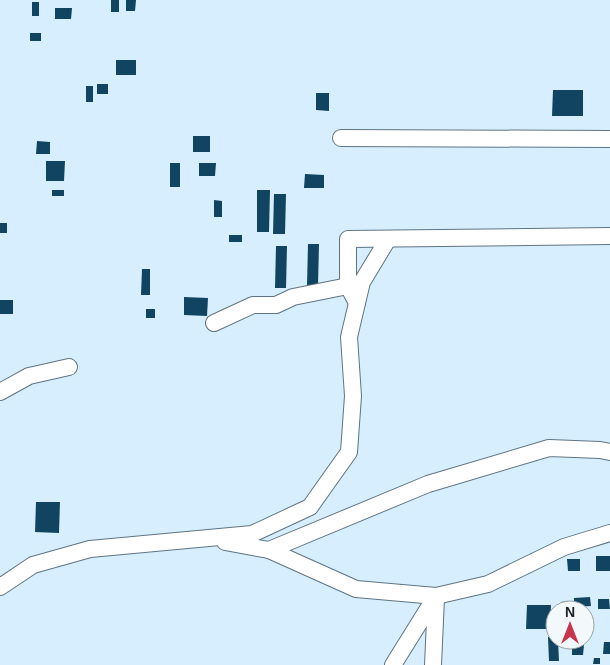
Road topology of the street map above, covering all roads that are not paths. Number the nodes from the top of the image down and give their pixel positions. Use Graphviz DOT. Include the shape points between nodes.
graph roads {
  1 [pos="341,138"];
  2 [pos="610,139"];
  3 [pos="610,236"];
  4 [pos="388,239"];
  5 [pos="348,286"];
  6 [pos="357,303"];
  7 [pos="214,323"];
  8 [pos="69,367"];
  9 [pos="0,392"];
  10 [pos="610,452"];
  11 [pos="610,533"];
  12 [pos="203,538"];
  13 [pos="269,550"];
  14 [pos="0,587"];
  15 [pos="436,596"];
  16 [pos="393,665"];
  17 [pos="433,665"];
  1 -- 2 [label="street"];
  3 -- 4 [label="street"];
  4 -- 5 [label="street" via="348,239"];
  4 -- 6 [label="street" via="362,282"];
  5 -- 6 [label="street"];
  5 -- 7 [label="street" via="276,305 253,305"];
  6 -- 12 [label="street" via="350,337 353,396 349,452 310,507 252,534"];
  8 -- 9 [label="street" via="29,376"];
  10 -- 13 [label="street" via="549,448 428,484"];
  11 -- 15 [label="street" via="564,547 488,584"];
  12 -- 13 [label="street"];
  12 -- 14 [label="street" via="90,549 33,565"];
  13 -- 15 [label="street" via="356,590"];
  15 -- 16 [label="street"];
  15 -- 17 [label="street"];
}
